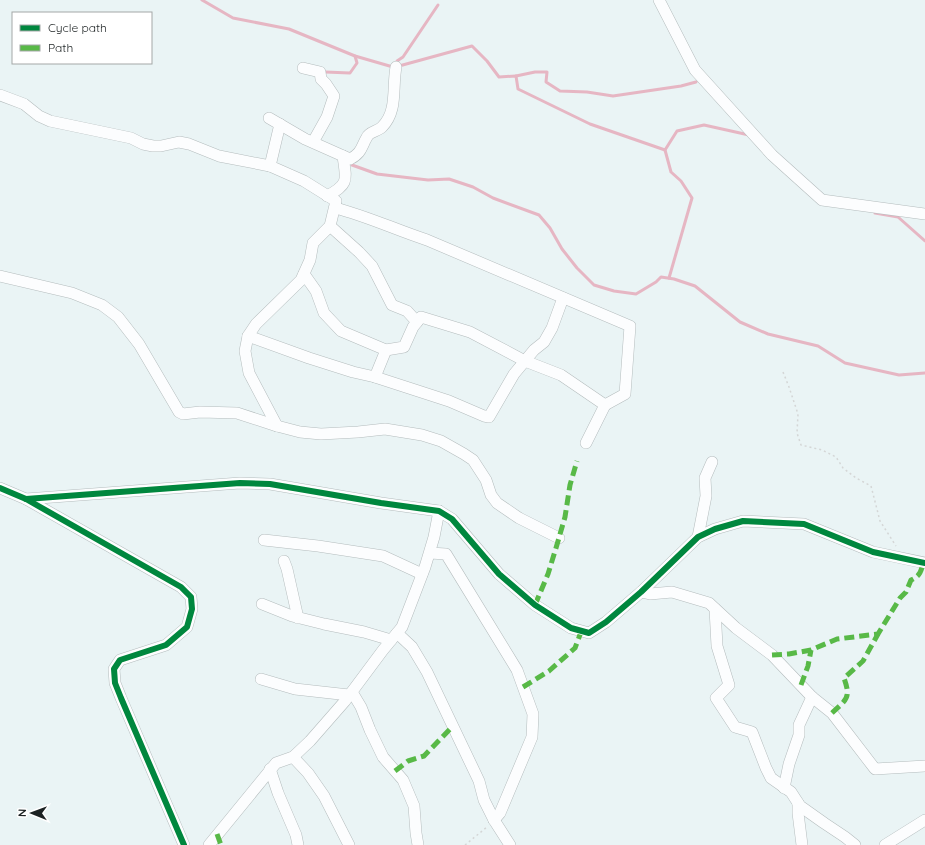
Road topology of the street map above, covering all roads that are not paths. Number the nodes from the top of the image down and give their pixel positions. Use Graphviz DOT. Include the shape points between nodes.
graph roads {
  1 [pos="659,0"];
  2 [pos="396,67"];
  3 [pos="303,68"];
  4 [pos="0,95"];
  5 [pos="269,118"];
  6 [pos="280,124"];
  7 [pos="313,142"];
  8 [pos="343,156"];
  9 [pos="270,166"];
  10 [pos="327,196"];
  11 [pos="335,208"];
  12 [pos="925,214"];
  13 [pos="330,226"];
  14 [pos="304,274"];
  15 [pos="0,276"];
  16 [pos="563,298"];
  17 [pos="417,322"];
  18 [pos="248,336"];
  19 [pos="386,350"];
  20 [pos="525,361"];
  21 [pos="375,377"];
  22 [pos="605,404"];
  23 [pos="277,426"];
  24 [pos="586,443"];
  25 [pos="712,462"];
  26 [pos="0,488"];
  27 [pos="26,499"];
  28 [pos="439,511"];
  29 [pos="698,537"];
  30 [pos="559,538"];
  31 [pos="264,540"];
  32 [pos="430,553"];
  33 [pos="284,561"];
  34 [pos="925,563"];
  35 [pos="422,574"];
  36 [pos="641,592"];
  37 [pos="262,604"];
  38 [pos="715,608"];
  39 [pos="298,618"];
  40 [pos="394,637"];
  41 [pos="261,679"];
  42 [pos="351,693"];
  43 [pos="812,697"];
  44 [pos="293,757"];
  45 [pos="925,766"];
  46 [pos="270,769"];
  47 [pos="784,788"];
  48 [pos="798,803"];
  49 [pos="494,820"];
  50 [pos="925,820"];
  51 [pos="184,845"];
  52 [pos="209,845"];
  53 [pos="298,845"];
  54 [pos="349,845"];
  55 [pos="418,845"];
  56 [pos="510,845"];
  57 [pos="802,845"];
  58 [pos="855,845"];
  59 [pos="885,845"];
  1 -- 12 [label="street" via="695,70 772,155 822,200"];
  2 -- 8 [label="street" via="392,112 382,128 367,136 362,149 354,157 350,159"];
  3 -- 7 [label="street" via="320,72 321,80 334,96 327,117"];
  4 -- 9 [label="street" via="24,104 50,121 131,138 153,146 179,142 189,144 218,156"];
  5 -- 6 [label="street"];
  6 -- 7 [label="street"];
  6 -- 9 [label="street"];
  7 -- 8 [label="street"];
  8 -- 10 [label="street" via="345,180 339,190"];
  9 -- 10 [label="street" via="304,181"];
  10 -- 11 [label="street" via="336,201"];
  11 -- 13 [label="street"];
  11 -- 16 [label="street" via="427,240"];
  13 -- 14 [label="street" via="313,243"];
  13 -- 17 [label="street" via="372,266 392,306 407,311"];
  14 -- 18 [label="street" via="256,324"];
  14 -- 19 [label="street" via="316,291 324,313 341,331"];
  15 -- 23 [label="street" via="72,293 102,305 118,317 138,344 179,412 237,413"];
  16 -- 20 [label="street" via="544,342"];
  16 -- 22 [label="street" via="630,326 624,394"];
  17 -- 19 [label="street" via="404,347"];
  17 -- 20 [label="street" via="421,317 470,332"];
  18 -- 21 [label="street" via="346,370"];
  18 -- 23 [label="street" via="245,351 249,373"];
  19 -- 21 [label="street"];
  20 -- 21 [label="street" via="514,374 488,417 449,401"];
  20 -- 22 [label="street" via="561,375"];
  22 -- 24 [label="street"];
  23 -- 30 [label="street" via="322,434 385,428 441,441 473,460 497,503 519,518"];
  25 -- 29 [label="street" via="705,478 706,496"];
  26 -- 27 [label="street"];
  27 -- 28 [label="street" via="240,483 270,484"];
  27 -- 51 [label="street" via="181,587 191,597 192,609 186,627 166,645 120,660 114,669 115,683"];
  28 -- 32 [label="street"];
  28 -- 36 [label="street" via="452,519 500,574 535,605 571,628 589,633"];
  29 -- 34 [label="street" via="743,521 804,524 873,552"];
  29 -- 36 [label="street"];
  31 -- 35 [label="street" via="383,556"];
  32 -- 35 [label="street"];
  32 -- 49 [label="street" via="446,554 517,670 533,714 532,737 500,813"];
  33 -- 39 [label="street"];
  35 -- 40 [label="street" via="402,627"];
  36 -- 38 [label="street" via="672,592 709,603"];
  37 -- 39 [label="street"];
  38 -- 43 [label="street" via="736,628 772,655"];
  38 -- 47 [label="street" via="717,646 729,685 716,698 735,727 752,732 771,778"];
  39 -- 40 [label="street"];
  40 -- 42 [label="street"];
  40 -- 49 [label="street" via="412,647 430,678 479,781 484,800"];
  41 -- 42 [label="street" via="295,689"];
  42 -- 44 [label="street"];
  42 -- 55 [label="street" via="361,707 383,758 403,780 414,806"];
  43 -- 45 [label="street" via="832,713 875,769"];
  43 -- 47 [label="street" via="799,725 799,735"];
  44 -- 46 [label="street" via="276,763"];
  44 -- 54 [label="street" via="324,796"];
  46 -- 52 [label="street"];
  46 -- 53 [label="street"];
  47 -- 48 [label="street" via="791,792"];
  48 -- 57 [label="street"];
  48 -- 58 [label="street"];
  49 -- 56 [label="street"];
  50 -- 59 [label="street"];
}
